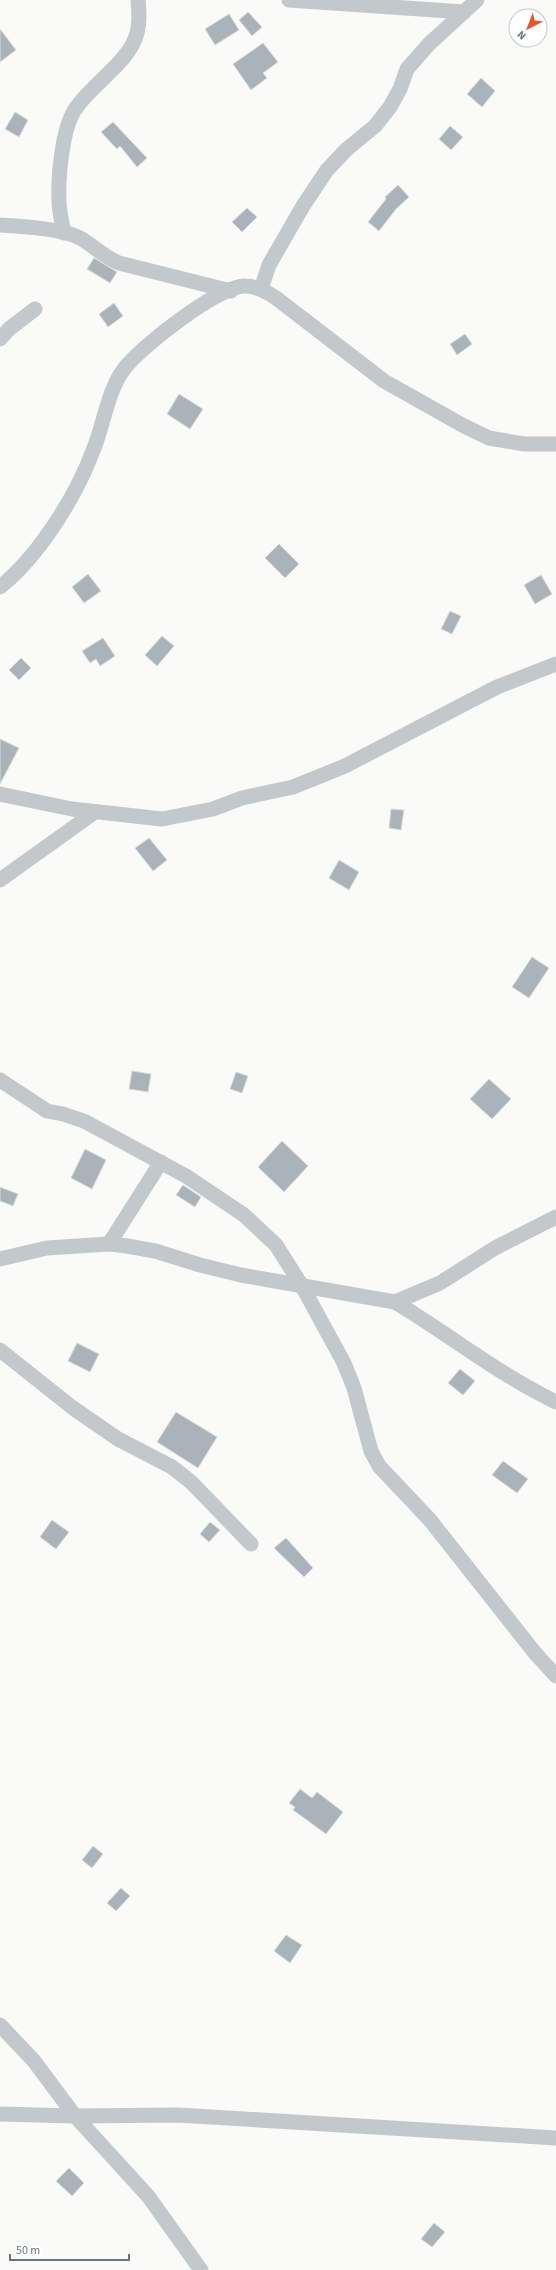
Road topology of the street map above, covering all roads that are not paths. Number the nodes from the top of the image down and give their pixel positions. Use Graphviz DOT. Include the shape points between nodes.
graph roads {
  1 [pos="138,0"];
  2 [pos="289,0"];
  3 [pos="477,0"];
  4 [pos="464,12"];
  5 [pos="0,225"];
  6 [pos="64,233"];
  7 [pos="261,289"];
  8 [pos="231,290"];
  9 [pos="35,309"];
  10 [pos="0,339"];
  11 [pos="552,442"];
  12 [pos="0,588"];
  13 [pos="556,664"];
  14 [pos="0,794"];
  15 [pos="95,812"];
  16 [pos="0,880"];
  17 [pos="0,1080"];
  18 [pos="161,1162"];
  19 [pos="556,1217"];
  20 [pos="109,1244"];
  21 [pos="0,1259"];
  22 [pos="302,1286"];
  23 [pos="395,1302"];
  24 [pos="0,1350"];
  25 [pos="556,1402"];
  26 [pos="251,1544"];
  27 [pos="556,1676"];
  28 [pos="0,2026"];
  29 [pos="0,2114"];
  30 [pos="75,2116"];
  31 [pos="556,2138"];
  32 [pos="202,2270"];
  1 -- 6 [label="street" via="137,34 129,50 74,111 68,127 60,168 59,200"];
  2 -- 4 [label="street"];
  3 -- 4 [label="street"];
  4 -- 7 [label="street" via="429,44 407,69 394,101 375,126 327,170 269,265"];
  5 -- 6 [label="street"];
  6 -- 8 [label="street" via="79,237 106,258 119,263"];
  7 -- 8 [label="street" via="245,286"];
  7 -- 11 [label="street" via="384,381 464,426 489,438 524,444"];
  8 -- 12 [label="street" via="188,313 149,343 124,369 116,383 93,450 58,519 28,562"];
  9 -- 10 [label="street" via="8,329"];
  13 -- 15 [label="street" via="497,687 345,766 293,787 242,798 213,809 162,819"];
  14 -- 15 [label="street"];
  15 -- 16 [label="street"];
  17 -- 18 [label="street" via="47,1111 84,1121"];
  18 -- 20 [label="street"];
  18 -- 22 [label="street" via="244,1214 276,1245"];
  19 -- 23 [label="street" via="495,1248 440,1283"];
  20 -- 21 [label="street" via="47,1248"];
  20 -- 22 [label="street" via="155,1251 241,1275"];
  22 -- 23 [label="street"];
  22 -- 27 [label="street" via="344,1363 354,1388 371,1451 379,1466 430,1520"];
  23 -- 25 [label="street" via="440,1329 490,1366"];
  24 -- 26 [label="street" via="118,1439 172,1467 191,1482"];
  28 -- 30 [label="street" via="34,2060"];
  29 -- 30 [label="street"];
  30 -- 31 [label="street" via="178,2115"];
  30 -- 32 [label="street" via="148,2196"];
}
